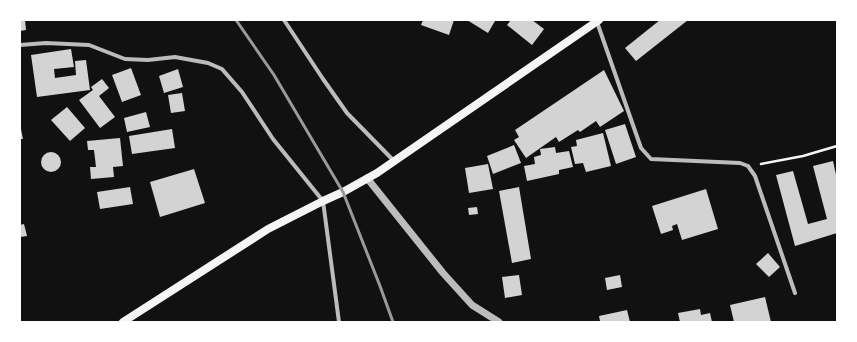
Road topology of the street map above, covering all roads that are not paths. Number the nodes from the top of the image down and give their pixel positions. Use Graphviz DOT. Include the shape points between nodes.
graph roads {
  1 [pos="284,20"];
  2 [pos="598,21"];
  3 [pos="20,45"];
  4 [pos="394,161"];
  5 [pos="368,178"];
  6 [pos="323,201"];
  7 [pos="795,293"];
  8 [pos="123,322"];
  9 [pos="339,322"];
  10 [pos="499,322"];
  1 -- 4 [label="street" via="347,113"];
  2 -- 4 [label="main road"];
  2 -- 7 [label="street" via="641,148 651,159 740,163 748,166 755,176"];
  3 -- 6 [label="street" via="89,45 125,59 175,57 208,63 222,69 242,92 273,139"];
  4 -- 5 [label="main road"];
  5 -- 6 [label="main road"];
  5 -- 10 [label="street" via="472,305"];
  6 -- 8 [label="main road" via="268,230"];
  6 -- 9 [label="street"];
}
